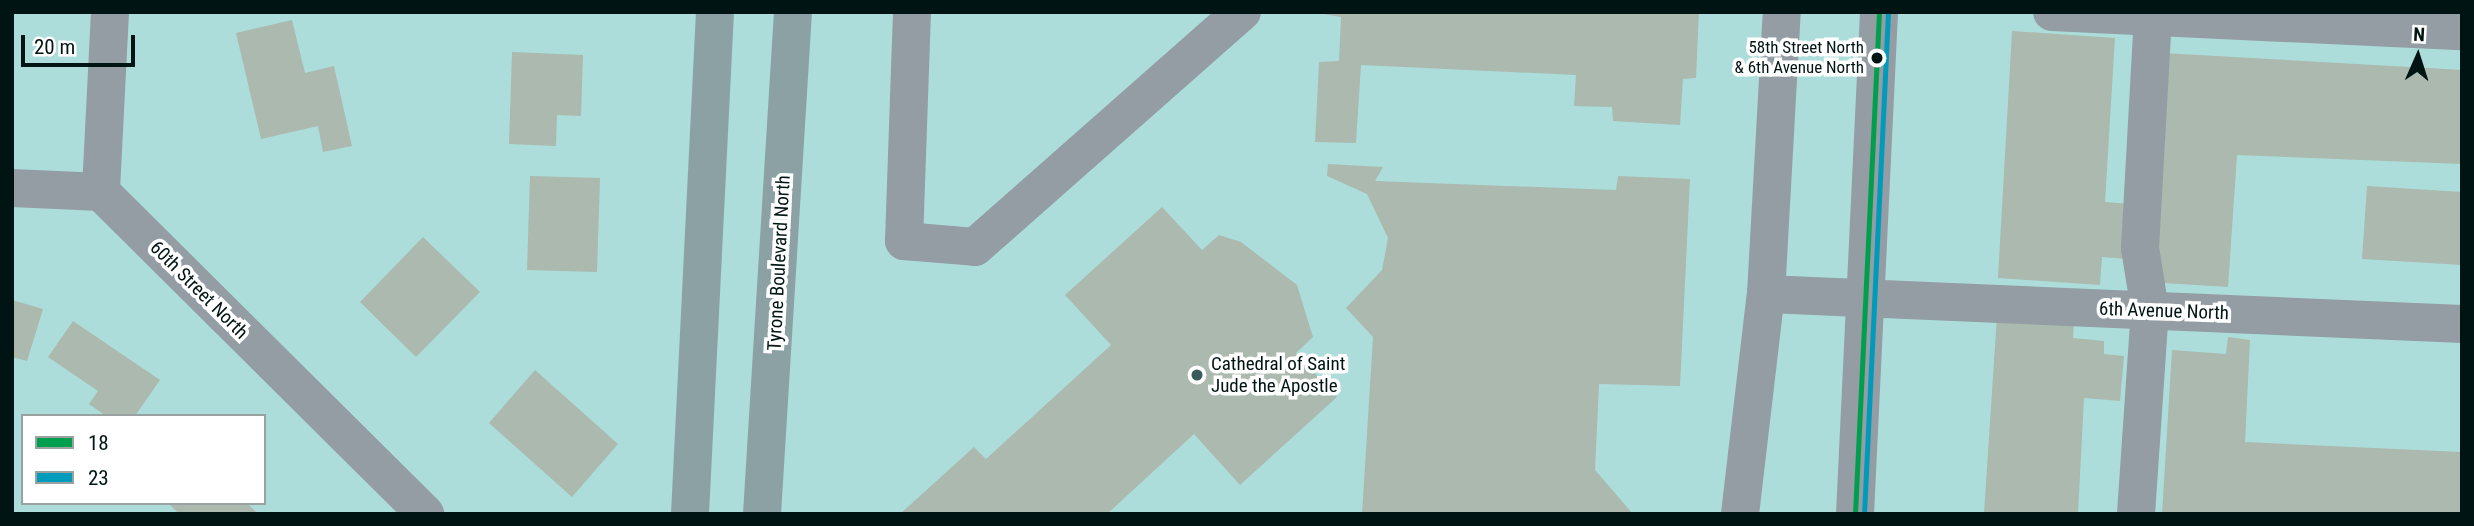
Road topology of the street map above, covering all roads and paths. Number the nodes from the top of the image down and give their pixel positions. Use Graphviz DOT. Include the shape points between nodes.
graph roads {
  1 [pos="110,12"];
  2 [pos="715,12"];
  3 [pos="793,12"];
  4 [pos="912,12"];
  5 [pos="1242,12"];
  6 [pos="1782,12"];
  7 [pos="1879,12"];
  8 [pos="2052,12"];
  9 [pos="2153,17"];
  10 [pos="2462,31"];
  11 [pos="12,188"];
  12 [pos="101,192"];
  13 [pos="1766,295"];
  14 [pos="1866,298"];
  15 [pos="2150,310"];
  16 [pos="2462,324"];
  17 [pos="767,462"];
  18 [pos="425,514"];
  19 [pos="690,514"];
  20 [pos="762,514"];
  21 [pos="770,514"];
  22 [pos="1740,514"];
  23 [pos="1855,514"];
  24 [pos="2136,514"];
  1 -- 12 [label="street"];
  2 -- 19 [label="main road"];
  3 -- 17 [label="main road, Tyrone Boulevard North"];
  4 -- 5 [label="street" via="904,241 975,247"];
  6 -- 13 [label="street"];
  7 -- 14 [label="street"];
  8 -- 9 [label="street"];
  9 -- 10 [label="street"];
  9 -- 15 [label="street" via="2140,248"];
  11 -- 12 [label="street"];
  12 -- 18 [label="street, 60th Street North"];
  13 -- 14 [label="street, 6th Avenue North"];
  13 -- 22 [label="street"];
  14 -- 15 [label="street, 6th Avenue North"];
  14 -- 23 [label="street"];
  15 -- 16 [label="street, 6th Avenue North"];
  15 -- 24 [label="street"];
  17 -- 20 [label="main road, Tyrone Boulevard North"];
  17 -- 21 [label="main road"];
}
